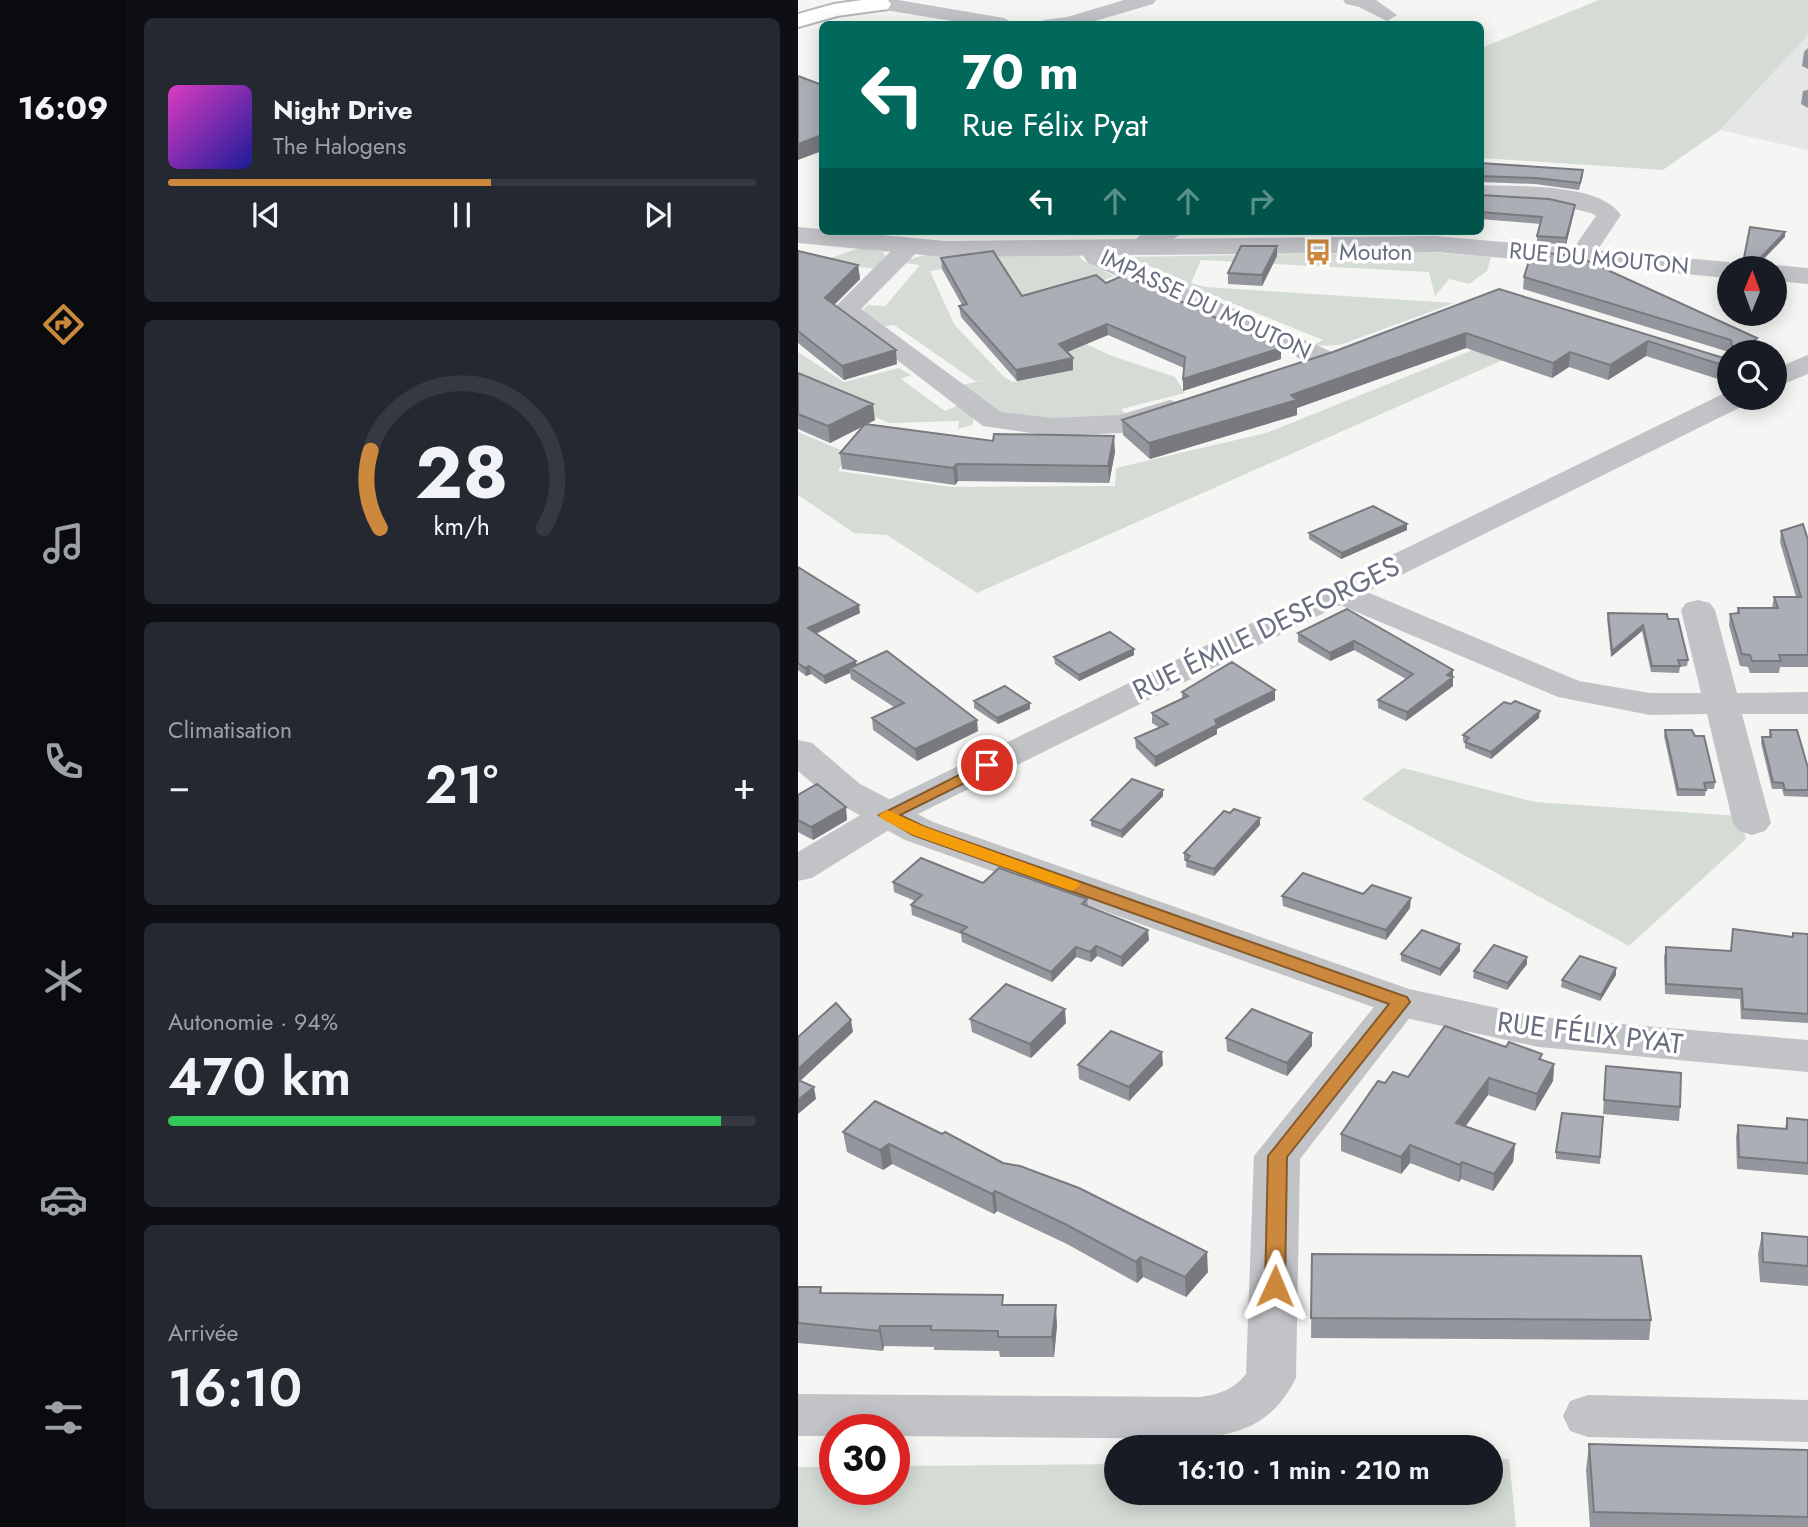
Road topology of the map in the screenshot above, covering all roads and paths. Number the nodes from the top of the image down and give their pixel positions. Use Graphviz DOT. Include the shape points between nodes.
graph roads {
  1 [pos="857,0"];
  2 [pos="1146,0"];
  3 [pos="1353,0"];
  4 [pos="889,3"];
  5 [pos="841,5"];
  6 [pos="926,5"];
  7 [pos="1387,15"];
  8 [pos="798,21"];
  9 [pos="992,21"];
  10 [pos="1075,21"];
  11 [pos="1484,192"];
  12 [pos="798,235"];
  13 [pos="1161,235"];
  14 [pos="909,247"];
  15 [pos="1091,248"];
  16 [pos="1143,248"];
  17 [pos="1581,256"];
  18 [pos="1717,269"];
  19 [pos="1787,274"];
  20 [pos="1808,276"];
  21 [pos="1348,348"];
  22 [pos="1322,358"];
  23 [pos="1808,363"];
  24 [pos="1287,370"];
  25 [pos="1787,373"];
  26 [pos="1196,400"];
  27 [pos="1717,408"];
  28 [pos="1336,593"];
  29 [pos="1698,610"];
  30 [pos="1808,703"];
  31 [pos="1722,704"];
  32 [pos="798,751"];
  33 [pos="887,815"];
  34 [pos="1752,823"];
  35 [pos="798,869"];
  36 [pos="1401,1002"];
  37 [pos="1808,1056"];
  38 [pos="798,1415"];
  39 [pos="1588,1416"];
  40 [pos="1808,1421"];
  1 -- 4 [label="main road"];
  2 -- 10 [label="street"];
  3 -- 7 [label="street"];
  4 -- 5 [label="main road"];
  4 -- 6 [label="street"];
  5 -- 8 [label="main road"];
  6 -- 9 [label="street"];
  11 -- 17 [label="street" via="1585,201 1603,207 1609,215"];
  12 -- 14 [label="street, RUE DU MOUTON"];
  13 -- 16 [label="street"];
  14 -- 15 [label="street, RUE DU MOUTON"];
  14 -- 26 [label="street" via="845,310 993,420 1052,427 1121,424"];
  15 -- 16 [label="street, RUE DU MOUTON"];
  15 -- 22 [label="street, IMPASSE DU MOUTON" via="1097,258"];
  16 -- 17 [label="street, RUE DU MOUTON" via="1435,244"];
  17 -- 18 [label="street, RUE DU MOUTON"];
  19 -- 20 [label="street"];
  21 -- 22 [label="street"];
  22 -- 24 [label="street"];
  23 -- 25 [label="street"];
  27 -- 28 [label="street, RUE ÉMILE DESFORGES"];
  28 -- 31 [label="street" via="1570,690 1650,704"];
  28 -- 33 [label="street, RUE ÉMILE DESFORGES"];
  29 -- 31 [label="street"];
  30 -- 31 [label="street"];
  31 -- 34 [label="street"];
  32 -- 33 [label="street, RUE FÉLIX PYAT" via="846,792"];
  33 -- 35 [label="street, RUE ÉMILE DESFORGES"];
  33 -- 36 [label="street, RUE FÉLIX PYAT" via="931,836"];
  36 -- 37 [label="street, RUE FÉLIX PYAT" via="1539,1032"];
  36 -- 38 [label="street" via="1278,1156 1271,1378 1249,1405 1227,1415 1200,1418"];
  39 -- 40 [label="street"];
}
